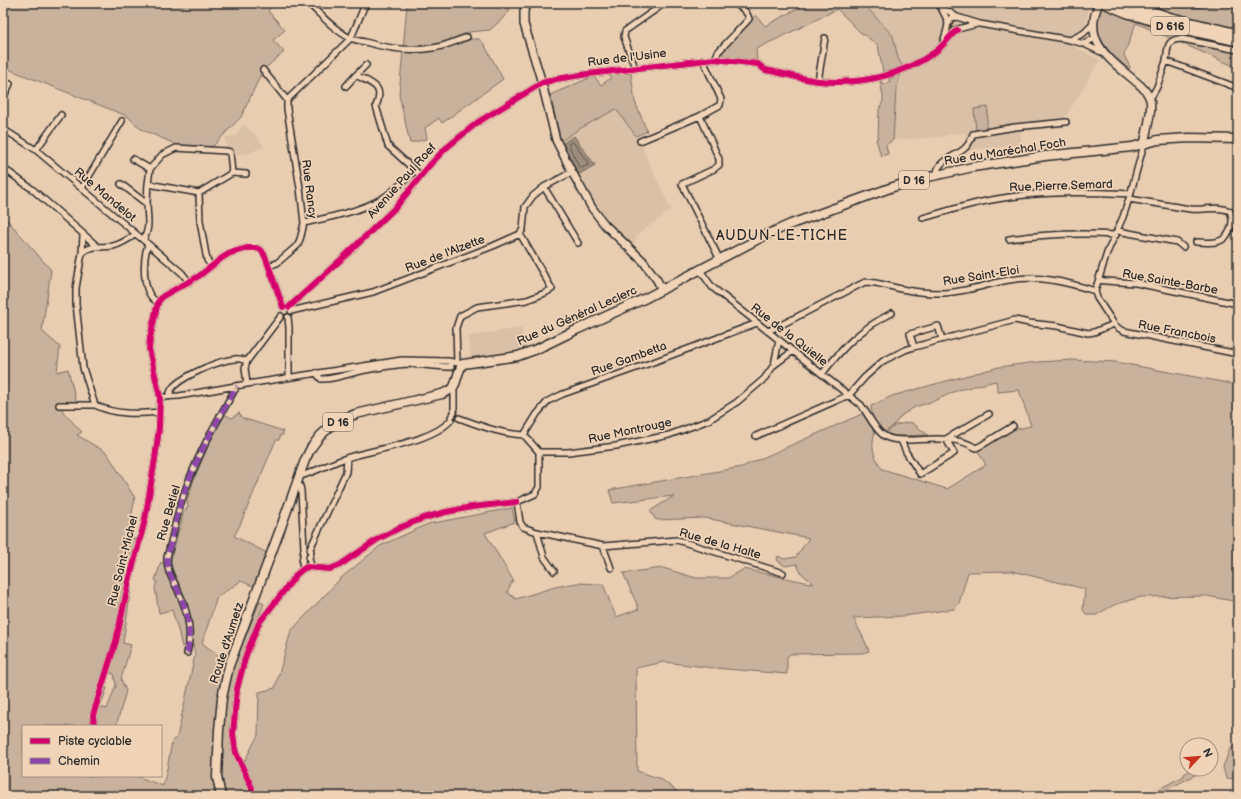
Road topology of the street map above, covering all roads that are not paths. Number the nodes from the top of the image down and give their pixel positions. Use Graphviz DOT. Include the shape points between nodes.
graph roads {
  1 [pos="308,3"];
  2 [pos="368,3"];
  3 [pos="527,3"];
  4 [pos="665,3"];
  5 [pos="734,3"];
  6 [pos="1127,3"];
  7 [pos="1172,3"];
  8 [pos="1202,3"];
  9 [pos="1233,3"];
  10 [pos="938,4"];
  11 [pos="1100,4"];
  12 [pos="1238,6"];
  13 [pos="958,17"];
  14 [pos="949,24"];
  15 [pos="980,24"];
  16 [pos="1093,24"];
  17 [pos="958,30"];
  18 [pos="1084,33"];
  19 [pos="1238,34"];
  20 [pos="1095,36"];
  21 [pos="467,37"];
  22 [pos="350,38"];
  23 [pos="825,38"];
  24 [pos="1070,40"];
  25 [pos="1238,42"];
  26 [pos="1084,44"];
  27 [pos="942,45"];
  28 [pos="1238,50"];
  29 [pos="1107,56"];
  30 [pos="715,59"];
  31 [pos="703,60"];
  32 [pos="1166,61"];
  33 [pos="366,65"];
  34 [pos="635,68"];
  35 [pos="263,70"];
  36 [pos="356,75"];
  37 [pos="818,80"];
  38 [pos="542,83"];
  39 [pos="10,84"];
  40 [pos="346,86"];
  41 [pos="1238,88"];
  42 [pos="3,98"];
  43 [pos="1150,99"];
  44 [pos="287,100"];
  45 [pos="61,115"];
  46 [pos="700,116"];
  47 [pos="122,120"];
  48 [pos="1066,122"];
  49 [pos="3,129"];
  50 [pos="1238,139"];
  51 [pos="640,141"];
  52 [pos="1144,144"];
  53 [pos="36,150"];
  54 [pos="133,159"];
  55 [pos="3,168"];
  56 [pos="150,169"];
  57 [pos="415,170"];
  58 [pos="572,172"];
  59 [pos="232,173"];
  60 [pos="246,174"];
  61 [pos="937,175"];
  62 [pos="421,176"];
  63 [pos="404,181"];
  64 [pos="121,184"];
  65 [pos="148,184"];
  66 [pos="544,187"];
  67 [pos="82,188"];
  68 [pos="412,188"];
  69 [pos="199,193"];
  70 [pos="1130,196"];
  71 [pos="147,204"];
  72 [pos="923,218"];
  73 [pos="304,223"];
  74 [pos="1117,233"];
  75 [pos="136,234"];
  76 [pos="520,234"];
  77 [pos="83,235"];
  78 [pos="1009,239"];
  79 [pos="143,240"];
  80 [pos="1196,242"];
  81 [pos="578,243"];
  82 [pos="148,244"];
  83 [pos="97,246"];
  84 [pos="1183,247"];
  85 [pos="82,253"];
  86 [pos="720,260"];
  87 [pos="211,266"];
  88 [pos="269,266"];
  89 [pos="700,270"];
  90 [pos="1099,280"];
  91 [pos="189,282"];
  92 [pos="676,283"];
  93 [pos="662,290"];
  94 [pos="1096,291"];
  95 [pos="158,302"];
  96 [pos="1238,304"];
  97 [pos="288,308"];
  98 [pos="892,313"];
  99 [pos="281,316"];
  100 [pos="288,317"];
  101 [pos="757,322"];
  102 [pos="1114,324"];
  103 [pos="768,331"];
  104 [pos="942,339"];
  105 [pos="779,340"];
  106 [pos="914,347"];
  107 [pos="793,351"];
  108 [pos="1238,354"];
  109 [pos="247,361"];
  110 [pos="456,364"];
  111 [pos="774,365"];
  112 [pos="822,374"];
  113 [pos="288,377"];
  114 [pos="247,384"];
  115 [pos="237,386"];
  116 [pos="454,388"];
  117 [pos="849,395"];
  118 [pos="168,397"];
  119 [pos="160,398"];
  120 [pos="59,405"];
  121 [pos="95,405"];
  122 [pos="160,412"];
  123 [pos="454,414"];
  124 [pos="989,414"];
  125 [pos="459,418"];
  126 [pos="451,420"];
  127 [pos="1013,426"];
  128 [pos="524,435"];
  129 [pos="756,436"];
  130 [pos="946,439"];
  131 [pos="901,440"];
  132 [pos="539,452"];
  133 [pos="347,458"];
  134 [pos="300,474"];
  135 [pos="297,484"];
  136 [pos="517,502"];
  137 [pos="537,532"];
  138 [pos="603,546"];
  139 [pos="310,549"];
  140 [pos="304,550"];
  141 [pos="311,566"];
  142 [pos="611,568"];
  143 [pos="302,569"];
  144 [pos="554,571"];
  145 [pos="783,573"];
  146 [pos="187,652"];
  147 [pos="94,725"];
  148 [pos="221,796"];
  149 [pos="252,796"];
  1 -- 22 [label="street"];
  2 -- 22 [label="street"];
  3 -- 38 [label="main road" via="524,24"];
  4 -- 34 [label="street" via="625,31 624,37"];
  5 -- 30 [label="street" via="748,14 748,19 718,52"];
  6 -- 19 [label="highway, D 616" via="1168,17"];
  7 -- 8 [label="street"];
  9 -- 12 [label="street"];
  10 -- 13 [label="street"];
  10 -- 14 [label="street"];
  11 -- 16 [label="main road"];
  11 -- 25 [label="highway, D 616" via="1167,25"];
  13 -- 14 [label="street" via="951,18"];
  13 -- 15 [label="street"];
  13 -- 17 [label="street" via="962,24"];
  14 -- 17 [label="street" via="951,29"];
  14 -- 27 [label="street"];
  15 -- 17 [label="street"];
  15 -- 24 [label="street"];
  16 -- 18 [label="street"];
  16 -- 20 [label="main road"];
  17 -- 27 [label="street, Rue de l'Usine"];
  18 -- 20 [label="street"];
  18 -- 24 [label="street"];
  20 -- 26 [label="street"];
  20 -- 29 [label="main road" via="1100,49"];
  21 -- 22 [label="street" via="446,45 420,50 380,46"];
  22 -- 44 [label="street"];
  23 -- 37 [label="street"];
  24 -- 26 [label="street"];
  26 -- 29 [label="street"];
  27 -- 37 [label="street, Rue de l'Usine" via="920,62 898,72 847,82"];
  28 -- 32 [label="street" via="1176,39 1168,44"];
  29 -- 43 [label="main road" via="1141,86"];
  30 -- 31 [label="street, Rue de l'Usine"];
  30 -- 37 [label="street, Rue de l'Usine" via="758,64 765,70"];
  31 -- 34 [label="street, Rue de l'Usine"];
  31 -- 46 [label="street" via="721,99 717,108"];
  32 -- 41 [label="street"];
  32 -- 43 [label="street" via="1158,87"];
  33 -- 36 [label="street"];
  34 -- 38 [label="street, Rue de l'Usine"];
  35 -- 44 [label="street"];
  36 -- 40 [label="street"];
  36 -- 57 [label="street" via="375,86 379,92 380,98 376,106 388,146"];
  38 -- 58 [label="main road" via="556,140"];
  38 -- 62 [label="street, Avenue Paul Roef" via="478,122 439,154"];
  39 -- 42 [label="street"];
  43 -- 52 [label="main road" via="1151,109"];
  44 -- 73 [label="street, Rue Rancy"];
  45 -- 53 [label="street"];
  46 -- 51 [label="street"];
  46 -- 86 [label="street" via="719,159 719,165 682,184"];
  47 -- 67 [label="street"];
  48 -- 61 [label="street" via="973,134 966,148 940,164"];
  49 -- 53 [label="street, Rue Mandelot"];
  50 -- 52 [label="main road, D 16" via="1189,138 1158,140"];
  52 -- 61 [label="main road, Rue du Maréchal Foch / D 16" via="1010,161"];
  52 -- 70 [label="street"];
  53 -- 67 [label="street, Rue Mandelot"];
  54 -- 56 [label="street"];
  55 -- 77 [label="street" via="32,189"];
  56 -- 59 [label="street" via="162,155 176,148 230,152"];
  56 -- 65 [label="street"];
  57 -- 62 [label="street"];
  57 -- 63 [label="street"];
  58 -- 66 [label="street"];
  58 -- 93 [label="main road" via="592,208 605,225 643,261"];
  59 -- 60 [label="street"];
  59 -- 69 [label="street"];
  61 -- 86 [label="main road, Rue du Maréchal Foch / D 16" via="890,188 799,220"];
  62 -- 68 [label="street, Avenue Paul Roef"];
  63 -- 68 [label="street"];
  63 -- 73 [label="street" via="382,199 369,205"];
  64 -- 71 [label="street"];
  65 -- 69 [label="street"];
  65 -- 71 [label="street"];
  66 -- 76 [label="street" via="525,207 524,229"];
  66 -- 81 [label="street"];
  67 -- 75 [label="street, Rue Mandelot"];
  68 -- 97 [label="street, Avenue Paul Roef" via="396,207"];
  69 -- 87 [label="street" via="200,220 207,260"];
  70 -- 72 [label="street, Rue Pierre Semard" via="1082,192 998,199"];
  70 -- 74 [label="street"];
  70 -- 80 [label="street, Rue Pierre Semard" via="1190,209 1214,208 1230,211 1231,226 1225,238 1215,242"];
  71 -- 79 [label="street" via="148,228"];
  73 -- 88 [label="street, Rue Rancy" via="298,245"];
  74 -- 78 [label="street"];
  74 -- 84 [label="street" via="1177,242"];
  74 -- 90 [label="street" via="1107,253"];
  75 -- 79 [label="street, Rue Mandelot"];
  75 -- 83 [label="street" via="122,243"];
  76 -- 97 [label="street, Rue de l'Alzette" via="373,292"];
  76 -- 110 [label="street" via="552,289 527,300 477,306 460,316 456,328"];
  77 -- 83 [label="street"];
  77 -- 85 [label="street"];
  79 -- 82 [label="street, Rue Mandelot"];
  82 -- 91 [label="street, Rue Mandelot"];
  82 -- 95 [label="street" via="144,272 151,297"];
  83 -- 85 [label="street"];
  85 -- 121 [label="street" via="76,304 83,368"];
  86 -- 89 [label="main road, Rue du Maréchal Foch / D 16"];
  87 -- 88 [label="street" via="230,253 256,248 261,250"];
  87 -- 91 [label="street"];
  88 -- 97 [label="street" via="280,300"];
  89 -- 92 [label="main road, Rue du Maréchal Foch / D 16"];
  89 -- 101 [label="street, Rue de la Quielle" via="712,287"];
  90 -- 94 [label="street"];
  90 -- 96 [label="street, Rue Sainte-Barbe" via="1136,283"];
  91 -- 95 [label="street" via="163,296"];
  92 -- 93 [label="main road, Rue du Général Leclerc / D 16"];
  93 -- 110 [label="main road, Rue du Général Leclerc / D 16" via="518,356"];
  94 -- 102 [label="street" via="1097,298"];
  94 -- 103 [label="street, Rue Saint-Eloi" via="1060,281 1035,278 1009,280 976,289 945,293 926,293 865,282"];
  95 -- 119 [label="street, Rue Saint-Michel" via="149,349"];
  97 -- 99 [label="street" via="280,310"];
  97 -- 100 [label="street" via="291,314"];
  98 -- 112 [label="street" via="860,332 838,353"];
  99 -- 100 [label="street"];
  99 -- 109 [label="street"];
  100 -- 113 [label="street"];
  101 -- 103 [label="street, Rue de la Quielle"];
  101 -- 128 [label="street, Rue Gambetta" via="563,394 548,402"];
  102 -- 104 [label="street" via="1088,333 1015,320"];
  102 -- 108 [label="street, Rue Francbois" via="1124,331"];
  103 -- 105 [label="street, Rue de la Quielle"];
  104 -- 106 [label="street"];
  104 -- 106 [label="street" via="938,326 910,334"];
  105 -- 107 [label="street, Rue de la Quielle"];
  105 -- 111 [label="street, Rue Montrouge"];
  106 -- 117 [label="street" via="884,361"];
  107 -- 111 [label="street, Rue Montrouge"];
  107 -- 112 [label="street, Rue de la Quielle"];
  109 -- 114 [label="street"];
  109 -- 118 [label="street" via="234,359 202,369 175,386"];
  110 -- 113 [label="street" via="402,360"];
  110 -- 116 [label="main road" via="459,369"];
  111 -- 132 [label="street, Rue Montrouge" via="764,379 737,402 709,420 669,435 616,446 568,452"];
  112 -- 117 [label="street, Rue de la Quielle"];
  113 -- 114 [label="street"];
  114 -- 115 [label="street"];
  115 -- 118 [label="street"];
  115 -- 146 [label="street, Rue Betiel" via="213,428 191,477 180,506 167,557 169,572 182,598 188,620 190,642"];
  116 -- 123 [label="street"];
  116 -- 134 [label="main road, D 16" via="442,394 343,419 320,436 311,448"];
  117 -- 129 [label="street"];
  117 -- 131 [label="street, Rue de la Quielle" via="861,405 882,435"];
  118 -- 119 [label="street"];
  119 -- 122 [label="street, Rue Saint-Michel"];
  120 -- 121 [label="street"];
  121 -- 122 [label="street" via="112,412"];
  122 -- 147 [label="street, Rue Saint-Michel" via="145,520 116,641 93,715"];
  123 -- 125 [label="street"];
  123 -- 126 [label="street"];
  124 -- 130 [label="street"];
  125 -- 126 [label="street" via="456,422"];
  125 -- 128 [label="street" via="496,431"];
  126 -- 133 [label="street" via="446,426 413,440"];
  127 -- 130 [label="street, Rue de la Quielle" via="976,448 971,444"];
  128 -- 132 [label="street"];
  130 -- 131 [label="street, Rue de la Quielle"];
  130 -- 131 [label="street" via="954,453 920,474"];
  132 -- 136 [label="street" via="539,487 535,494"];
  133 -- 134 [label="street" via="304,476"];
  133 -- 139 [label="street" via="346,472"];
  134 -- 135 [label="main road, D 16"];
  135 -- 140 [label="street" via="301,491"];
  135 -- 148 [label="main road, Route d'Aumetz / D 16" via="229,666 219,730 217,777"];
  136 -- 137 [label="street, Rue de la Halte" via="523,527"];
  136 -- 141 [label="street" via="472,507 424,518 401,527 340,565 330,569"];
  137 -- 138 [label="street, Rue de la Halte"];
  137 -- 144 [label="street" via="544,557"];
  138 -- 142 [label="street"];
  138 -- 145 [label="street, Rue de la Halte" via="676,540"];
  139 -- 140 [label="street"];
  139 -- 141 [label="street"];
  140 -- 143 [label="street"];
  141 -- 143 [label="street"];
  143 -- 149 [label="street" via="259,623 246,655 238,689 233,734 236,754 252,788"];
}
